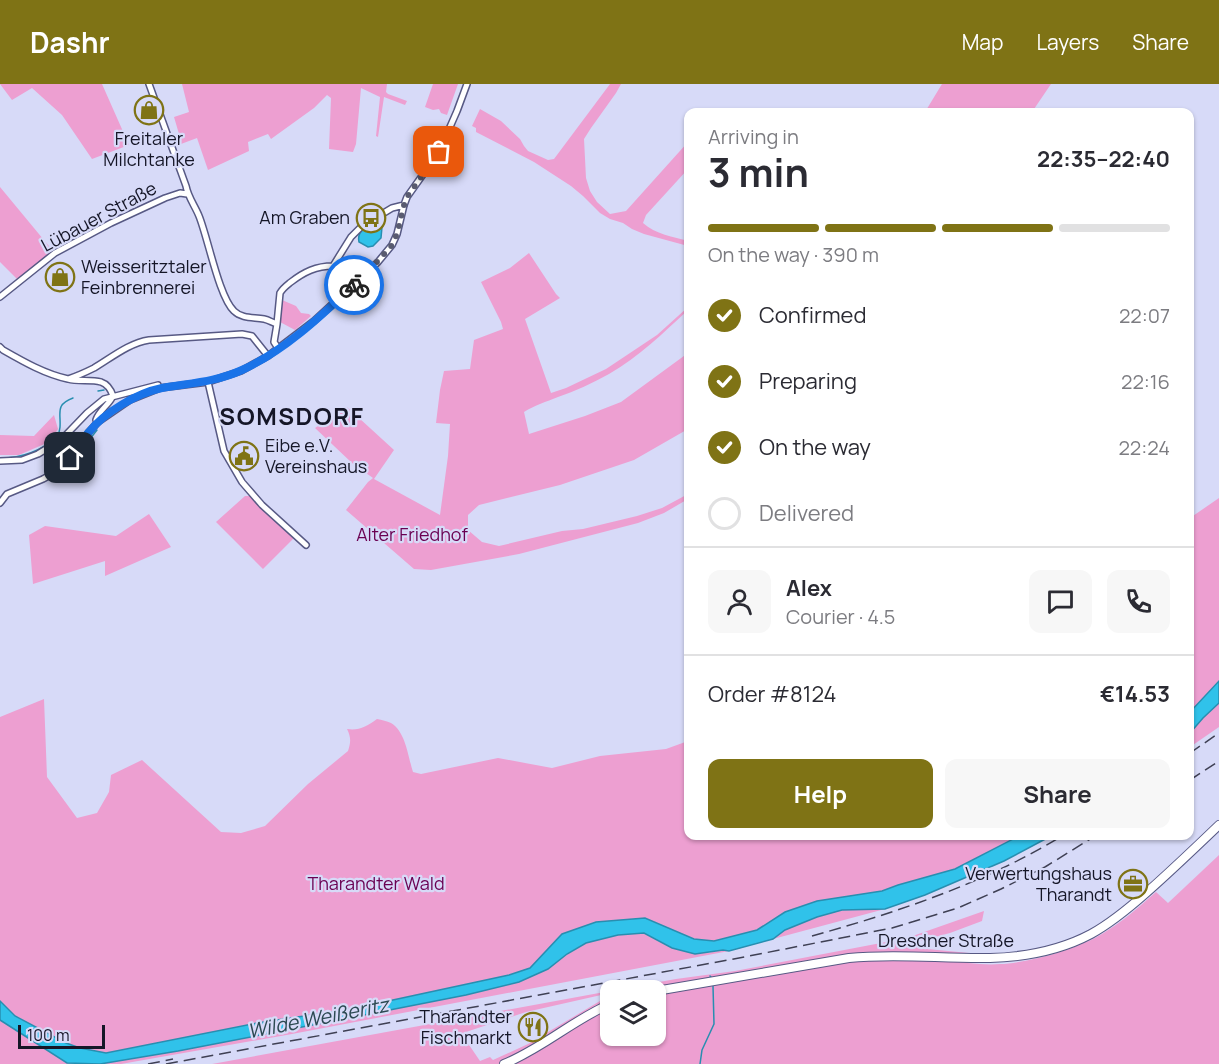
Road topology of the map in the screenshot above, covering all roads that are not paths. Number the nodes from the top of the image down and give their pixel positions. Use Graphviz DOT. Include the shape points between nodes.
graph roads {
  1 [pos="149,84"];
  2 [pos="467,84"];
  3 [pos="187,194"];
  4 [pos="404,205"];
  5 [pos="333,266"];
  6 [pos="342,296"];
  7 [pos="0,297"];
  8 [pos="278,324"];
  9 [pos="0,347"];
  10 [pos="278,348"];
  11 [pos="268,356"];
  12 [pos="68,379"];
  13 [pos="208,382"];
  14 [pos="158,385"];
  15 [pos="113,396"];
  16 [pos="98,422"];
  17 [pos="0,461"];
  18 [pos="0,502"];
  19 [pos="306,545"];
  20 [pos="1219,825"];
  21 [pos="666,990"];
  22 [pos="600,1009"];
  23 [pos="504,1064"];
  1 -- 3 [label="street, Lübauer Straße"];
  2 -- 4 [label="street" via="439,152"];
  3 -- 7 [label="street, Lübauer Straße" via="165,198 111,223 55,254"];
  3 -- 8 [label="street, Lübauer Straße" via="203,226 231,309 239,315"];
  4 -- 5 [label="street" via="362,226"];
  4 -- 6 [label="street" via="392,245"];
  5 -- 6 [label="street"];
  5 -- 8 [label="street" via="310,269 282,289"];
  6 -- 10 [label="street"];
  8 -- 10 [label="street" via="274,342"];
  9 -- 12 [label="street" via="34,367"];
  10 -- 11 [label="street"];
  11 -- 12 [label="street" via="252,336 242,334 149,340"];
  11 -- 13 [label="street"];
  12 -- 15 [label="street" via="100,382"];
  13 -- 16 [label="street" via="160,388 130,400"];
  13 -- 19 [label="street" via="224,452 242,482"];
  14 -- 15 [label="street"];
  15 -- 16 [label="street" via="96,417"];
  15 -- 17 [label="street" via="95,405 62,440 22,460"];
  16 -- 18 [label="street" via="62,466 7,494"];
  20 -- 21 [label="main road, Dresdner Straße" via="1116,918 1059,946 1007,957 849,958"];
  22 -- 23 [label="main road" via="530,1053"];
}
